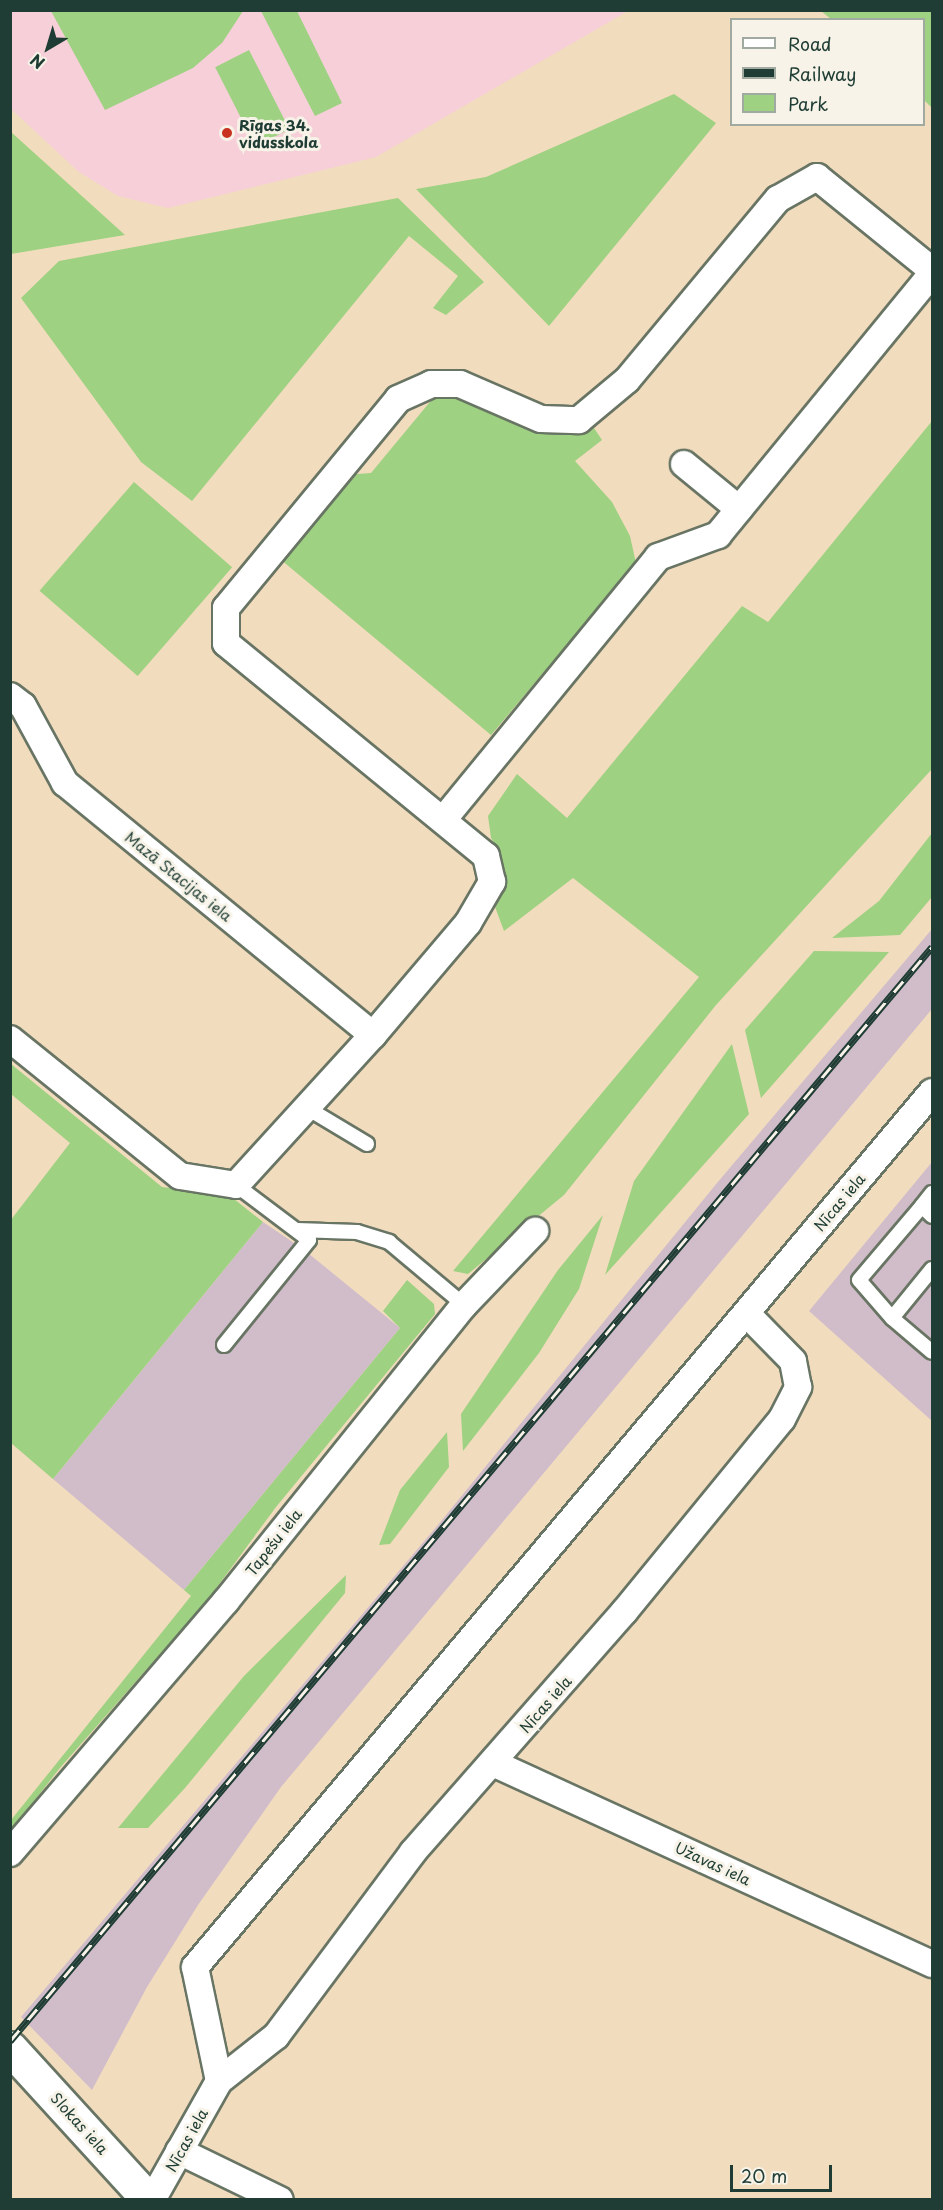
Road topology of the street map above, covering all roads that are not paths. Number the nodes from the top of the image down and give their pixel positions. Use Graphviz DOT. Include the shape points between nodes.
graph roads {
  1 [pos="933,272"];
  2 [pos="684,464"];
  3 [pos="739,509"];
  4 [pos="10,696"];
  5 [pos="443,820"];
  6 [pos="373,1035"];
  7 [pos="10,1039"];
  8 [pos="933,1092"];
  9 [pos="307,1108"];
  10 [pos="367,1144"];
  11 [pos="236,1185"];
  12 [pos="933,1193"];
  13 [pos="922,1206"];
  14 [pos="933,1216"];
  15 [pos="297,1230"];
  16 [pos="535,1231"];
  17 [pos="933,1269"];
  18 [pos="464,1305"];
  19 [pos="746,1313"];
  20 [pos="892,1318"];
  21 [pos="224,1345"];
  22 [pos="933,1352"];
  23 [pos="494,1763"];
  24 [pos="10,1853"];
  25 [pos="933,1964"];
  26 [pos="10,2048"];
  27 [pos="219,2081"];
  28 [pos="179,2151"];
  29 [pos="151,2199"];
  30 [pos="280,2199"];
  1 -- 3 [label="street"];
  1 -- 5 [label="street" via="817,177 778,199 627,380 579,420 542,419 460,384 431,384 398,399 225,608 226,643"];
  2 -- 3 [label="street"];
  3 -- 5 [label="street" via="718,536 658,557"];
  4 -- 6 [label="street, Mazā Stacijas iela" via="22,706 64,783"];
  5 -- 6 [label="street" via="486,856 492,882 468,923"];
  6 -- 9 [label="street"];
  7 -- 11 [label="street" via="180,1176"];
  8 -- 19 [label="street, Nīcas iela"];
  9 -- 10 [label="lane"];
  9 -- 11 [label="street"];
  11 -- 15 [label="lane"];
  12 -- 13 [label="lane"];
  13 -- 14 [label="lane"];
  13 -- 20 [label="lane" via="859,1280"];
  15 -- 18 [label="lane" via="357,1232 389,1242"];
  15 -- 21 [label="lane" via="309,1240"];
  16 -- 18 [label="street, Tapešu iela"];
  17 -- 20 [label="lane"];
  18 -- 24 [label="street, Tapešu iela" via="226,1601"];
  19 -- 23 [label="street, Nīcas iela" via="793,1361 798,1387 782,1419"];
  19 -- 27 [label="street, Nīcas iela" via="195,1967"];
  20 -- 22 [label="lane"];
  23 -- 25 [label="street, Užavas iela"];
  23 -- 27 [label="street, Nīcas iela" via="413,1852 276,2036"];
  26 -- 29 [label="street, Slokas iela"];
  27 -- 28 [label="street, Nīcas iela"];
  28 -- 29 [label="street, Nīcas iela"];
  28 -- 30 [label="street"];
}
